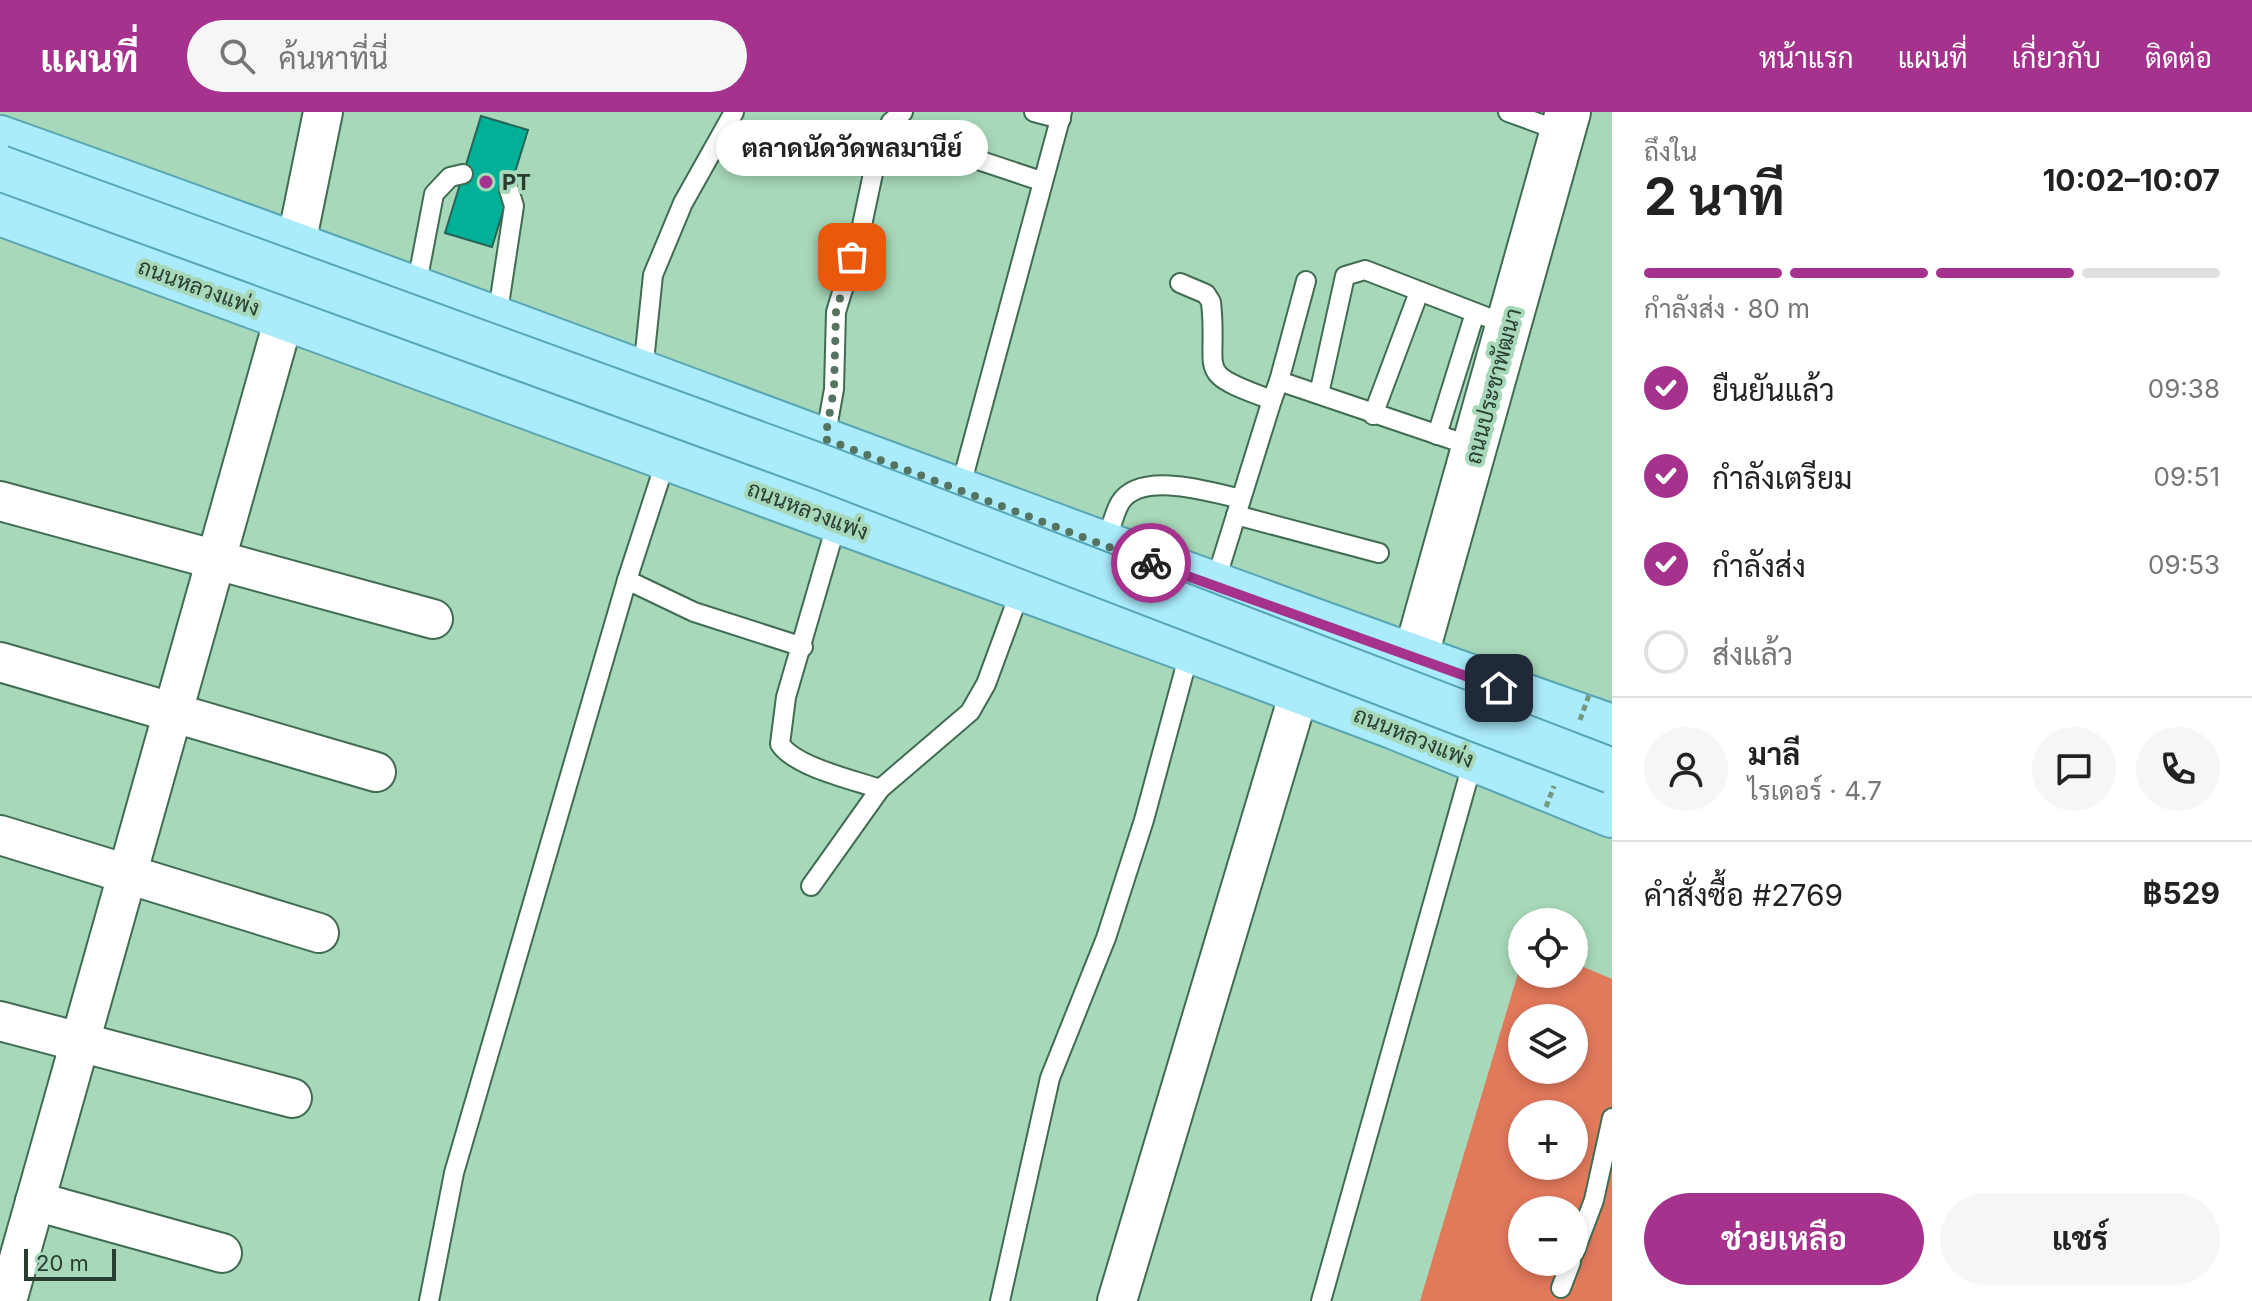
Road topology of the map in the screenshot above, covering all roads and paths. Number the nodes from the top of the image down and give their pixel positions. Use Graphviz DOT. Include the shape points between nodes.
graph roads {
  1 [pos="323,112"];
  2 [pos="734,112"];
  3 [pos="903,112"];
  4 [pos="1034,112"];
  5 [pos="1508,112"];
  6 [pos="1061,115"];
  7 [pos="1566,122"];
  8 [pos="0,138"];
  9 [pos="924,142"];
  10 [pos="0,168"];
  11 [pos="463,174"];
  12 [pos="1041,181"];
  13 [pos="0,190"];
  14 [pos="509,190"];
  15 [pos="0,213"];
  16 [pos="296,244"];
  17 [pos="1306,281"];
  18 [pos="1180,283"];
  19 [pos="416,288"];
  20 [pos="1419,292"];
  21 [pos="284,318"];
  22 [pos="497,318"];
  23 [pos="1492,320"];
  24 [pos="643,371"];
  25 [pos="1279,381"];
  26 [pos="1319,394"];
  27 [pos="1272,400"];
  28 [pos="1373,415"];
  29 [pos="825,439"];
  30 [pos="1457,441"];
  31 [pos="667,457"];
  32 [pos="960,489"];
  33 [pos="0,501"];
  34 [pos="1238,507"];
  35 [pos="837,522"];
  36 [pos="1105,546"];
  37 [pos="1379,553"];
  38 [pos="214,559"];
  39 [pos="981,574"];
  40 [pos="627,580"];
  41 [pos="1214,586"];
  42 [pos="1021,589"];
  43 [pos="433,619"];
  44 [pos="803,647"];
  45 [pos="1190,650"];
  46 [pos="1415,658"];
  47 [pos="0,662"];
  48 [pos="1299,693"];
  49 [pos="171,711"];
  50 [pos="1395,727"];
  51 [pos="1612,727"];
  52 [pos="1473,761"];
  53 [pos="1612,771"];
  54 [pos="376,772"];
  55 [pos="880,789"];
  56 [pos="1612,815"];
  57 [pos="0,835"];
  58 [pos="127,872"];
  59 [pos="811,886"];
  60 [pos="319,933"];
  61 [pos="0,1021"];
  62 [pos="80,1042"];
  63 [pos="292,1098"];
  64 [pos="1612,1118"];
  65 [pos="35,1201"];
  66 [pos="1588,1216"];
  67 [pos="222,1253"];
  68 [pos="1566,1276"];
  69 [pos="1561,1288"];
  70 [pos="7,1301"];
  71 [pos="429,1301"];
  72 [pos="1000,1301"];
  73 [pos="1117,1301"];
  74 [pos="1321,1301"];
  1 -- 16 [label="street"];
  2 -- 24 [label="lane" via="683,203 653,275"];
  3 -- 29 [label="lane" via="891,122 878,150 836,312 834,389"];
  4 -- 6 [label="lane"];
  5 -- 7 [label="lane"];
  6 -- 12 [label="lane"];
  7 -- 23 [label="street, ถนนประชาพัฒนา"];
  8 -- 16 [label="main road"];
  9 -- 12 [label="lane"];
  10 -- 53 [label="main road, bridge" via="824,468"];
  11 -- 19 [label="lane" via="450,177 434,194"];
  12 -- 32 [label="lane"];
  13 -- 39 [label="main road" via="791,475 850,500"];
  14 -- 22 [label="lane" via="514,206"];
  15 -- 21 [label="main road, ถนนหลวงแพ่ง"];
  16 -- 19 [label="main road"];
  17 -- 25 [label="lane"];
  18 -- 27 [label="lane" via="1206,294 1211,302 1211,361 1217,376"];
  19 -- 22 [label="main road"];
  20 -- 23 [label="lane"];
  20 -- 26 [label="lane" via="1365,270 1345,276"];
  20 -- 28 [label="lane"];
  21 -- 31 [label="main road, ถนนหลวงแพ่ง"];
  21 -- 38 [label="street"];
  22 -- 24 [label="main road"];
  23 -- 30 [label="street, ถนนประชาพัฒนา"];
  24 -- 29 [label="main road"];
  25 -- 26 [label="lane"];
  25 -- 27 [label="lane"];
  26 -- 28 [label="lane"];
  27 -- 34 [label="lane"];
  28 -- 30 [label="lane"];
  29 -- 32 [label="main road"];
  30 -- 46 [label="street, ถนนประชาพัฒนา"];
  31 -- 35 [label="main road, ถนนหลวงแพ่ง"];
  31 -- 40 [label="lane"];
  32 -- 36 [label="main road"];
  33 -- 38 [label="street"];
  34 -- 36 [label="lane" via="1186,487 1134,491 1120,502"];
  34 -- 37 [label="lane"];
  34 -- 41 [label="lane"];
  35 -- 39 [label="main road, ถนนหลวงแพ่ง"];
  35 -- 44 [label="lane"];
  36 -- 41 [label="main road"];
  38 -- 43 [label="street"];
  38 -- 49 [label="street"];
  39 -- 42 [label="main road, ถนนหลวงแพ่ง"];
  40 -- 44 [label="lane" via="694,612"];
  40 -- 71 [label="lane" via="454,1173"];
  41 -- 46 [label="main road"];
  42 -- 45 [label="main road, ถนนหลวงแพ่ง"];
  42 -- 55 [label="lane" via="986,684 970,712"];
  44 -- 55 [label="lane" via="786,697 780,744 786,754"];
  45 -- 48 [label="main road, ถนนหลวงแพ่ง"];
  45 -- 72 [label="lane" via="1111,923 1050,1078"];
  46 -- 50 [label="main road"];
  46 -- 51 [label="main road"];
  47 -- 49 [label="street"];
  48 -- 50 [label="main road, ถนนหลวงแพ่ง"];
  48 -- 73 [label="street"];
  49 -- 54 [label="street"];
  49 -- 58 [label="street"];
  50 -- 52 [label="main road, ถนนหลวงแพ่ง"];
  52 -- 56 [label="main road, ถนนหลวงแพ่ง"];
  52 -- 74 [label="lane"];
  55 -- 59 [label="lane"];
  57 -- 58 [label="street"];
  58 -- 60 [label="street"];
  58 -- 62 [label="street"];
  61 -- 62 [label="street"];
  62 -- 63 [label="street"];
  62 -- 65 [label="street"];
  64 -- 66 [label="lane"];
  65 -- 67 [label="street"];
  65 -- 70 [label="street"];
  68 -- 69 [label="lane"];
}
